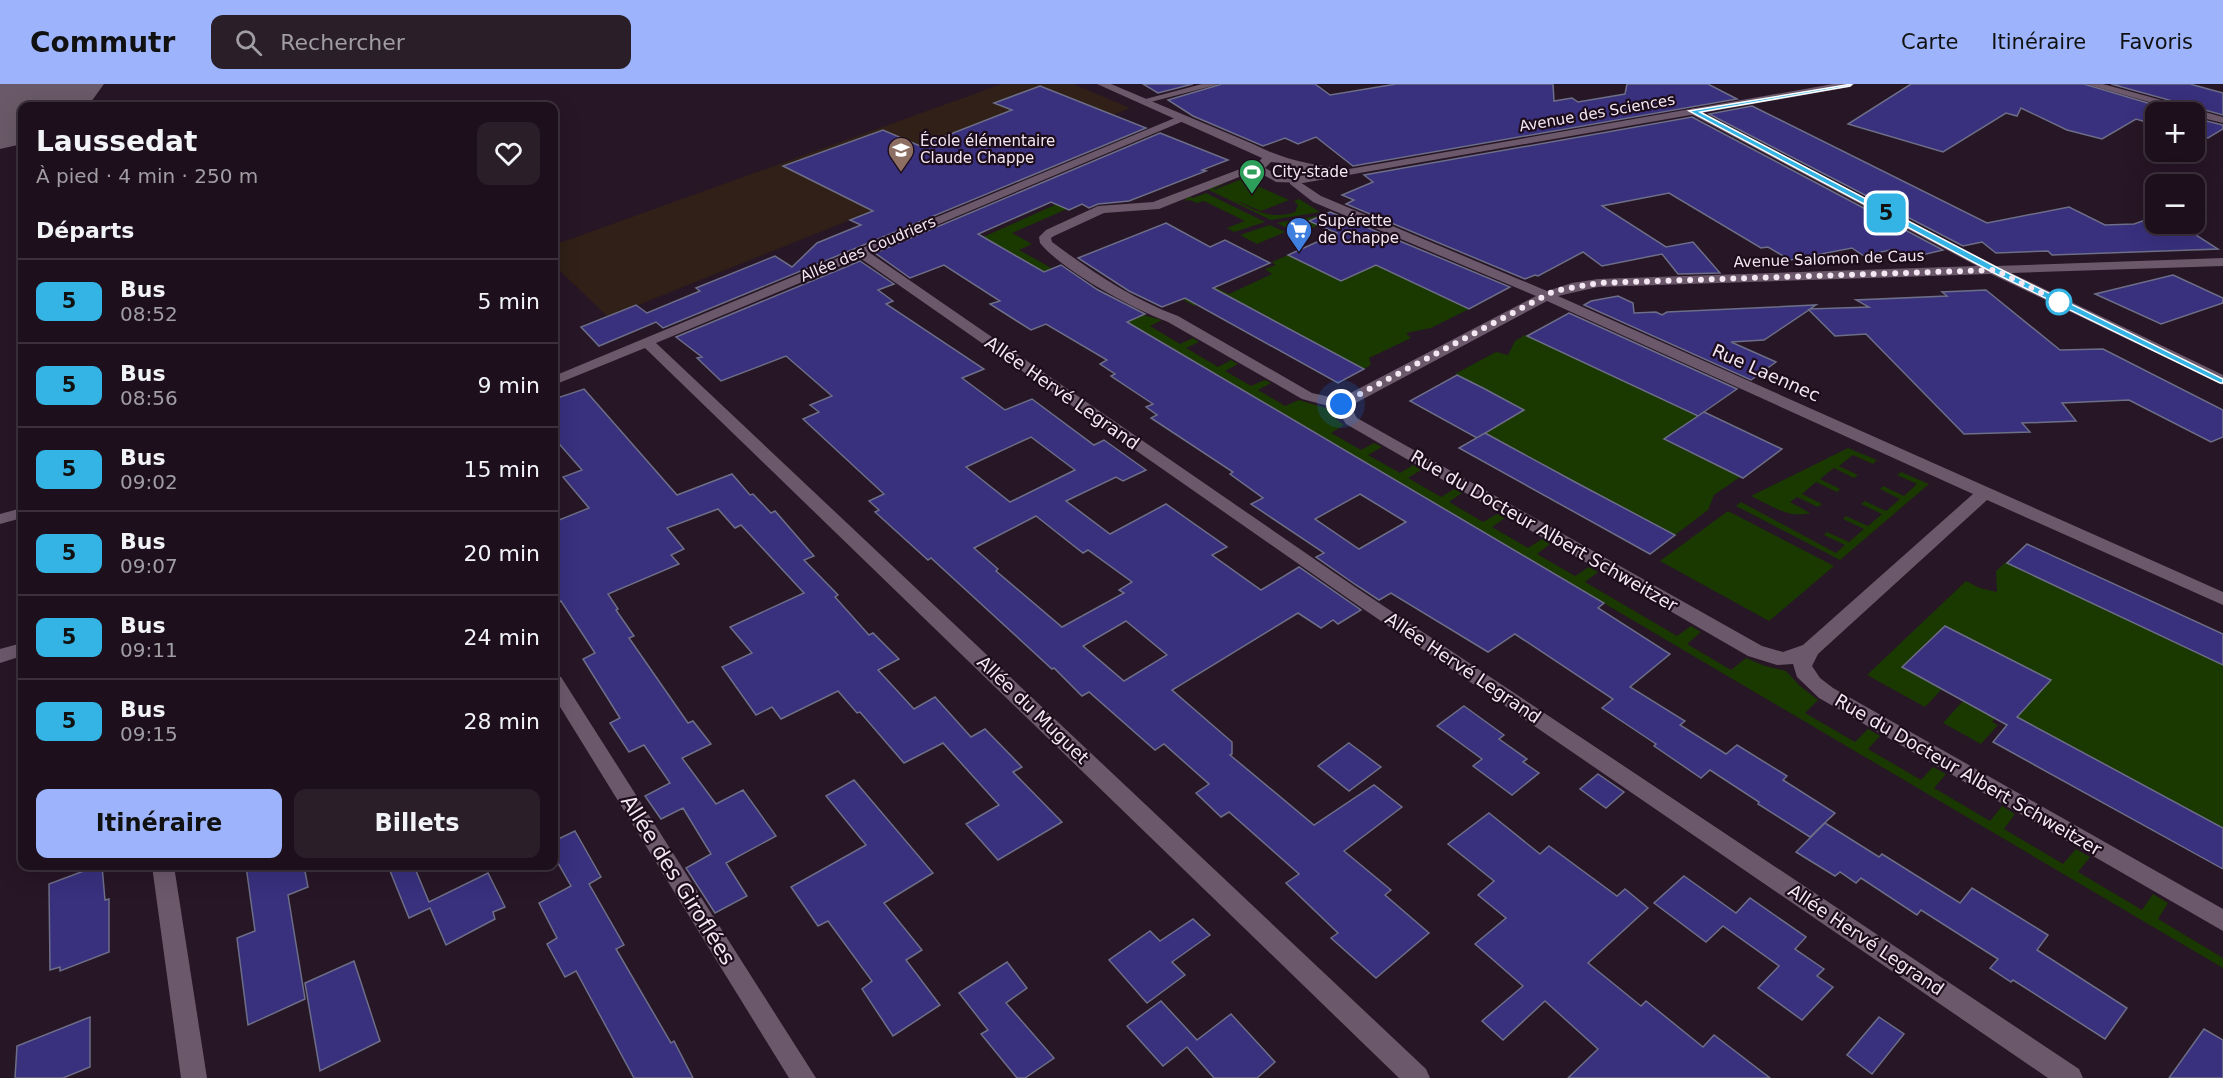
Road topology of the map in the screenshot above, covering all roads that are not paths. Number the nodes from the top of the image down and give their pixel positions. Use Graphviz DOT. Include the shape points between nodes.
graph roads {
  1 [pos="1102,84"];
  2 [pos="1215,84"];
  3 [pos="1850,84"];
  4 [pos="2091,84"];
  5 [pos="1143,101"];
  6 [pos="1693,111"];
  7 [pos="1182,118"];
  8 [pos="2223,120"];
  9 [pos="1273,159"];
  10 [pos="1260,165"];
  11 [pos="1311,174"];
  12 [pos="1294,182"];
  13 [pos="860,252"];
  14 [pos="2223,262"];
  15 [pos="1995,270"];
  16 [pos="1546,296"];
  17 [pos="647,342"];
  18 [pos="558,379"];
  19 [pos="2223,381"];
  20 [pos="1341,404"];
  21 [pos="1985,492"];
  22 [pos="18,514"];
  23 [pos="0,519"];
  24 [pos="2223,599"];
  25 [pos="1810,650"];
  26 [pos="18,651"];
  27 [pos="0,656"];
  28 [pos="558,688"];
  29 [pos="164,870"];
  30 [pos="2223,921"];
  31 [pos="194,1078"];
  32 [pos="803,1078"];
  33 [pos="1417,1078"];
  34 [pos="2070,1078"];
  1 -- 5 [label="street"];
  2 -- 5 [label="street"];
  3 -- 6 [label="street, Avenue des Sciences"];
  4 -- 8 [label="street"];
  5 -- 7 [label="street"];
  6 -- 11 [label="street, Avenue des Sciences" via="1349,172"];
  6 -- 15 [label="street"];
  7 -- 9 [label="street"];
  7 -- 13 [label="street, Allée des Coudriers"];
  9 -- 10 [label="street"];
  9 -- 11 [label="street" via="1290,161"];
  10 -- 12 [label="street" via="1259,169 1269,176"];
  10 -- 20 [label="street" via="1152,207 1102,209 1045,237 1046,243 1081,270 1307,396"];
  11 -- 12 [label="street, Avenue des Sciences"];
  12 -- 16 [label="street, Rue Laennec" via="1317,199"];
  13 -- 17 [label="street, Allée des Coudriers"];
  13 -- 34 [label="street, Allée Hervé Legrand" via="1349,591"];
  14 -- 15 [label="street, Avenue Salomon de Caus"];
  15 -- 16 [label="street, Avenue Salomon de Caus" via="1598,283"];
  15 -- 19 [label="street"];
  16 -- 20 [label="street, Avenue Salomon de Caus"];
  16 -- 21 [label="street, Rue Laennec"];
  17 -- 18 [label="street, Allée des Coudriers"];
  17 -- 33 [label="street, Allée du Muguet"];
  20 -- 25 [label="street, Rue du Docteur Albert Schweitzer" via="1351,421 1755,651 1790,660"];
  21 -- 24 [label="street, Rue Laennec"];
  21 -- 25 [label="street"];
  22 -- 23 [label="street"];
  25 -- 30 [label="street, Rue du Docteur Albert Schweitzer" via="1802,666 1804,672 1826,693"];
  26 -- 27 [label="street"];
  28 -- 32 [label="street, Allée des Giroflées"];
  29 -- 31 [label="street"];
}
